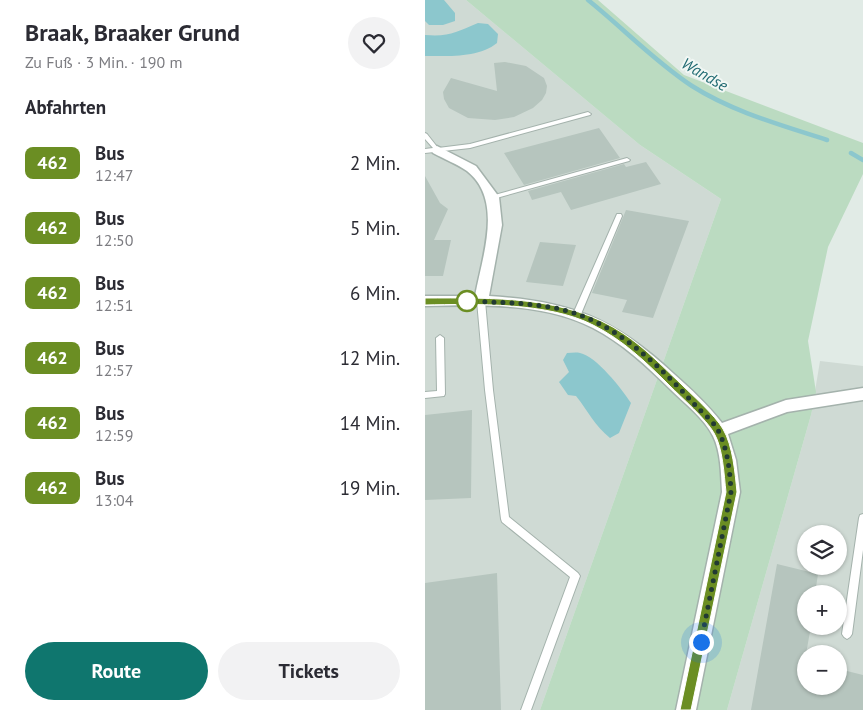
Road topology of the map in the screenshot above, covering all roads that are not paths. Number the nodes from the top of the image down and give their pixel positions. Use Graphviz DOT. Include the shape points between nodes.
graph roads {
  1 [pos="588,114"];
  2 [pos="425,135"];
  3 [pos="431,150"];
  4 [pos="627,160"];
  5 [pos="493,197"];
  6 [pos="619,216"];
  7 [pos="425,301"];
  8 [pos="481,301"];
  9 [pos="577,314"];
  10 [pos="440,338"];
  11 [pos="863,394"];
  12 [pos="425,395"];
  13 [pos="719,431"];
  14 [pos="863,518"];
  15 [pos="847,634"];
  16 [pos="526,710"];
  17 [pos="686,710"];
  1 -- 3 [label="lane" via="470,146"];
  2 -- 3 [label="lane"];
  3 -- 5 [label="street" via="471,169"];
  4 -- 5 [label="lane"];
  5 -- 8 [label="street" via="495,225"];
  6 -- 9 [label="lane"];
  7 -- 8 [label="street"];
  8 -- 9 [label="street"];
  8 -- 16 [label="lane" via="505,519 575,576"];
  9 -- 13 [label="street" via="620,336 643,353"];
  10 -- 12 [label="lane" via="441,394"];
  11 -- 13 [label="street" via="786,406"];
  13 -- 17 [label="street" via="729,467 731,492"];
  14 -- 15 [label="lane"];
}
